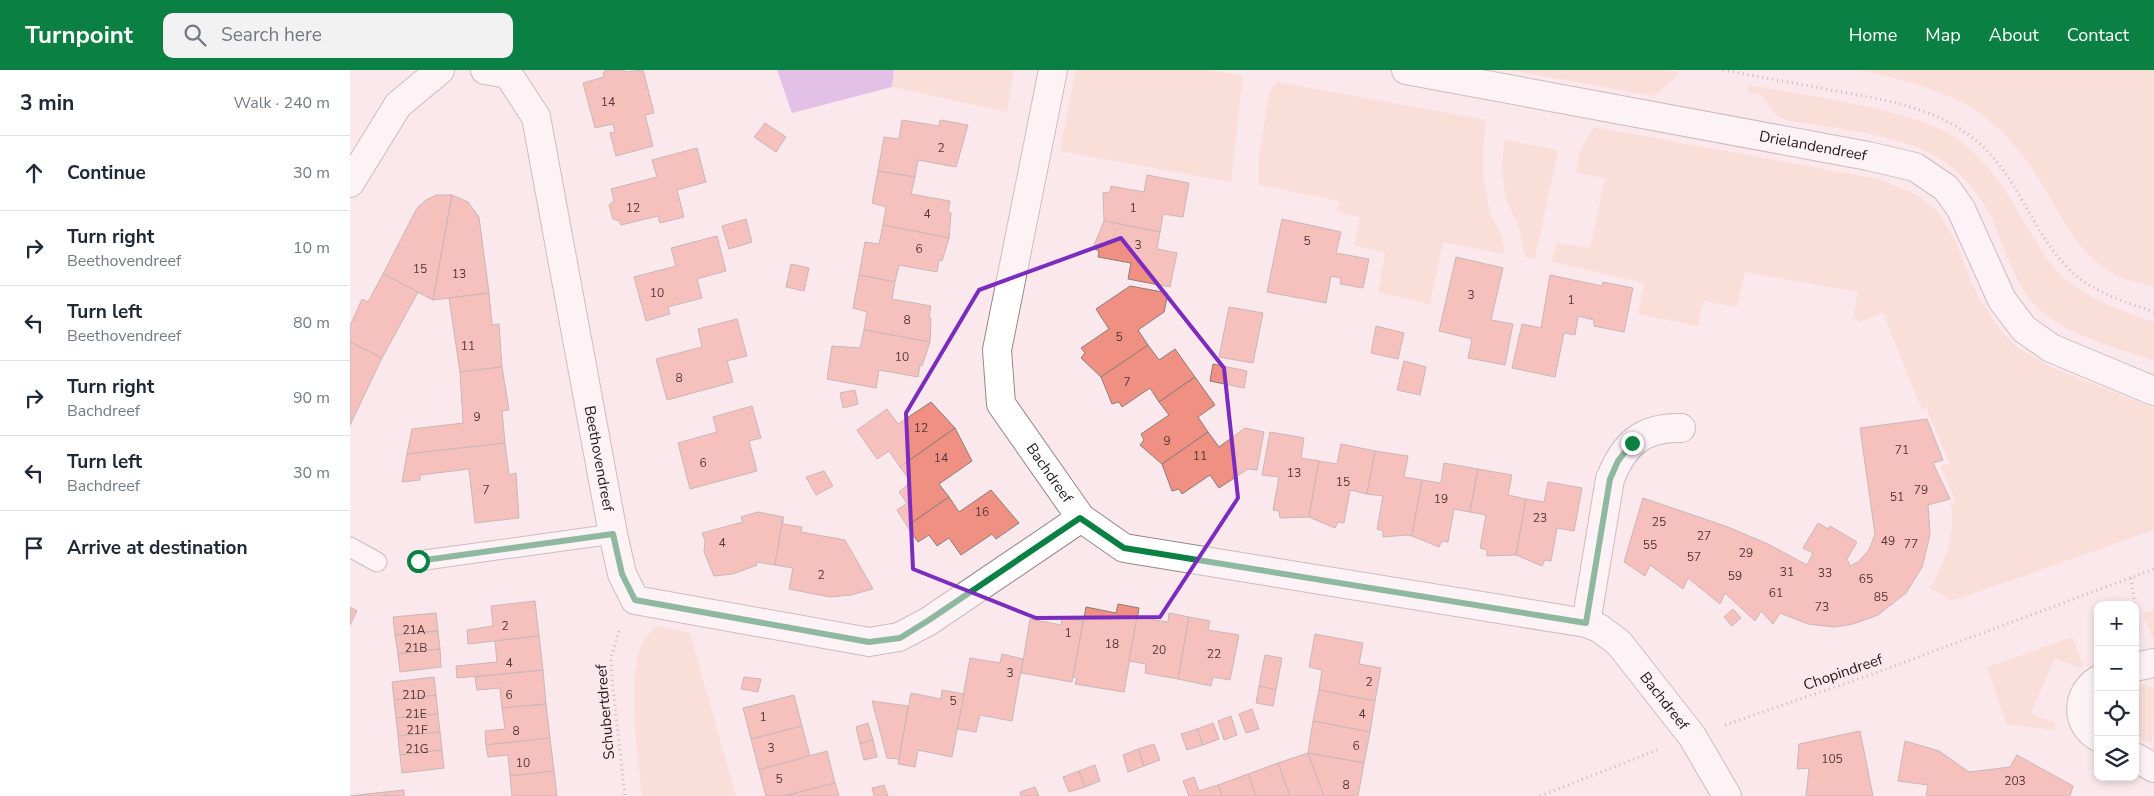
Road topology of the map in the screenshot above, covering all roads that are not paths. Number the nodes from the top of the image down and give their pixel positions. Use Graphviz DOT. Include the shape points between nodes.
graph roads {
  1 [pos="440,70"];
  2 [pos="485,70"];
  3 [pos="1053,70"];
  4 [pos="1406,70"];
  5 [pos="350,183"];
  6 [pos="2122,377"];
  7 [pos="2154,382"];
  8 [pos="2154,391"];
  9 [pos="1680,428"];
  10 [pos="1080,518"];
  11 [pos="613,534"];
  12 [pos="350,547"];
  13 [pos="418,561"];
  14 [pos="377,562"];
  15 [pos="1586,623"];
  16 [pos="2154,663"];
  17 [pos="2139,666"];
  18 [pos="2094,683"];
  19 [pos="2096,736"];
  20 [pos="2139,760"];
  21 [pos="2154,768"];
  22 [pos="1727,796"];
  1 -- 5 [label="street" via="398,106"];
  2 -- 11 [label="street, Beethovendreef" via="508,74 536,116"];
  3 -- 10 [label="street, Bachdreef" via="997,350 1001,404"];
  4 -- 6 [label="street, Drielandendreef" via="1915,167 1946,188 1960,209 2002,300 2024,329 2051,348"];
  6 -- 7 [label="street, Drielandendreef"];
  6 -- 8 [label="street, Drielandendreef"];
  9 -- 15 [label="street" via="1651,430 1632,443 1618,461 1610,479"];
  10 -- 11 [label="street, Beethovendreef" via="900,638 869,642 635,600 622,574"];
  10 -- 15 [label="street, Bachdreef" via="1124,548"];
  11 -- 13 [label="lane"];
  12 -- 14 [label="lane"];
  15 -- 22 [label="street, Bachdreef" via="1619,643 1692,736"];
  16 -- 17 [label="street"];
  18 -- 19 [label="street" via="2082,702 2081,716 2088,732"];
  20 -- 21 [label="street"];
}
